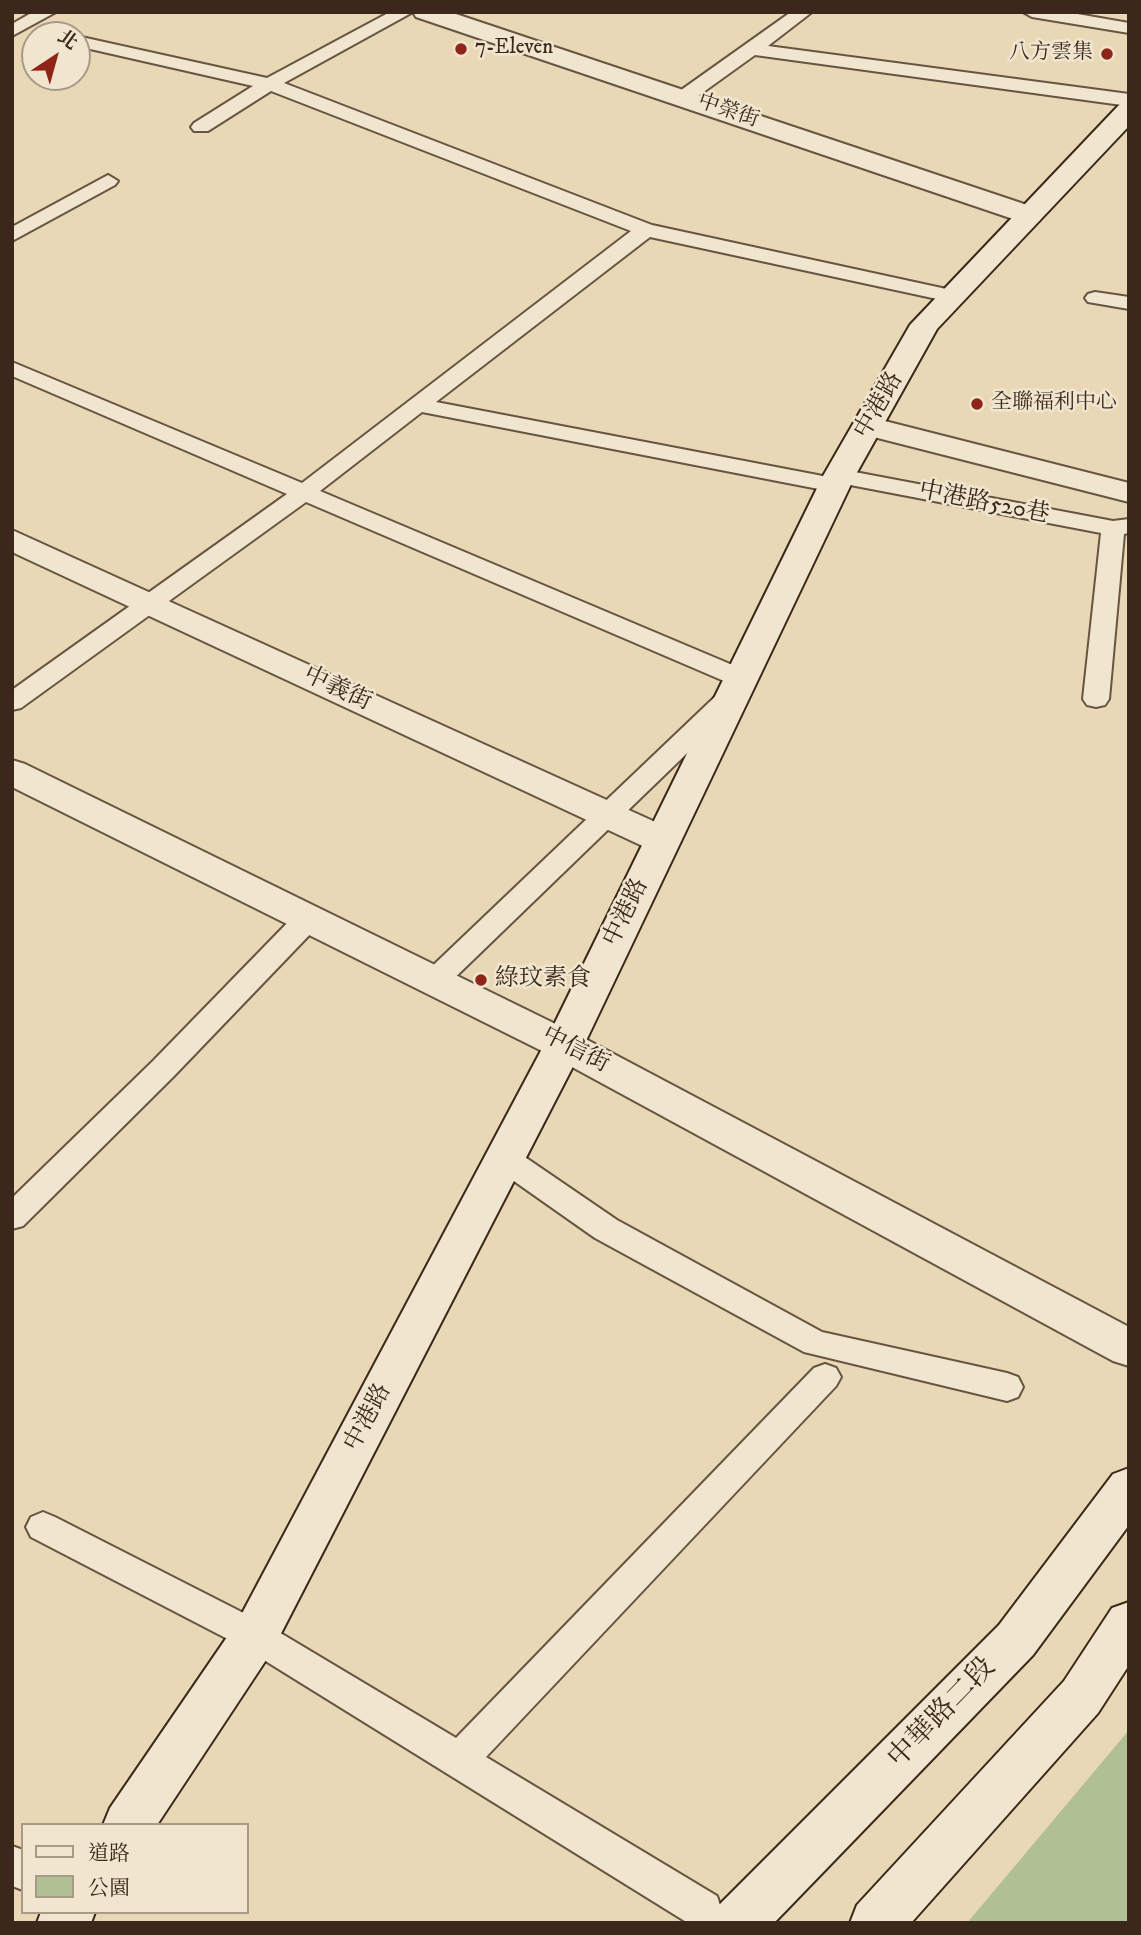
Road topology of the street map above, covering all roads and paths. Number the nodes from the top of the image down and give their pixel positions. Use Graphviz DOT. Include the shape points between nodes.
graph roads {
  1 [pos="47,12"];
  2 [pos="404,12"];
  3 [pos="425,12"];
  4 [pos="803,12"];
  5 [pos="1032,12"];
  6 [pos="1129,28"];
  7 [pos="15,29"];
  8 [pos="91,44"];
  9 [pos="753,48"];
  10 [pos="269,84"];
  11 [pos="684,97"];
  12 [pos="1129,100"];
  13 [pos="1129,110"];
  14 [pos="201,127"];
  15 [pos="108,181"];
  16 [pos="1029,215"];
  17 [pos="646,230"];
  18 [pos="12,235"];
  19 [pos="951,296"];
  20 [pos="1095,298"];
  21 [pos="1129,303"];
  22 [pos="12,368"];
  23 [pos="418,405"];
  24 [pos="869,426"];
  25 [pos="836,480"];
  26 [pos="304,492"];
  27 [pos="1129,493"];
  28 [pos="1121,527"];
  29 [pos="12,540"];
  30 [pos="147,603"];
  31 [pos="736,686"];
  32 [pos="1096,699"];
  33 [pos="12,702"];
  34 [pos="12,772"];
  35 [pos="608,814"];
  36 [pos="662,839"];
  37 [pos="307,920"];
  38 [pos="433,982"];
  39 [pos="564,1045"];
  40 [pos="505,1159"];
  41 [pos="12,1217"];
  42 [pos="1129,1348"];
  43 [pos="825,1377"];
  44 [pos="1007,1387"];
  45 [pos="1129,1488"];
  46 [pos="43,1527"];
  47 [pos="1129,1623"];
  48 [pos="255,1636"];
  49 [pos="460,1759"];
  50 [pos="129,1823"];
  51 [pos="707,1923"];
  52 [pos="738,1923"];
  53 [pos="876,1923"];
  1 -- 7 [label="lane"];
  2 -- 10 [label="lane"];
  3 -- 11 [label="street, 中榮街"];
  4 -- 9 [label="lane"];
  5 -- 6 [label="lane"];
  8 -- 10 [label="lane"];
  9 -- 11 [label="lane"];
  9 -- 12 [label="lane"];
  10 -- 14 [label="lane"];
  10 -- 17 [label="lane"];
  11 -- 16 [label="street, 中榮街"];
  13 -- 16 [label="street, 中港路"];
  15 -- 18 [label="lane"];
  16 -- 19 [label="street, 中港路"];
  17 -- 19 [label="lane"];
  17 -- 23 [label="lane"];
  19 -- 24 [label="street, 中港路" via="925,325"];
  20 -- 21 [label="lane"];
  22 -- 26 [label="lane"];
  23 -- 25 [label="lane, 中港路520巷"];
  23 -- 26 [label="lane"];
  24 -- 25 [label="street, 中港路"];
  24 -- 27 [label="street"];
  25 -- 28 [label="lane, 中港路520巷"];
  25 -- 31 [label="street, 中港路"];
  26 -- 30 [label="lane"];
  26 -- 31 [label="lane"];
  28 -- 32 [label="lane"];
  29 -- 30 [label="street, 中義街"];
  30 -- 33 [label="lane"];
  30 -- 35 [label="street, 中義街"];
  31 -- 35 [label="lane"];
  31 -- 36 [label="street, 中港路"];
  34 -- 37 [label="street, 中信街"];
  35 -- 36 [label="street, 中義街"];
  35 -- 38 [label="lane"];
  36 -- 39 [label="street, 中港路"];
  37 -- 38 [label="street, 中信街"];
  37 -- 41 [label="lane"];
  38 -- 39 [label="street, 中信街"];
  39 -- 40 [label="street, 中港路"];
  39 -- 42 [label="street, 中信街"];
  40 -- 44 [label="lane" via="606,1229 815,1343"];
  40 -- 48 [label="street, 中港路"];
  43 -- 49 [label="lane"];
  45 -- 52 [label="street, 中華路二段" via="1016,1640"];
  46 -- 48 [label="lane"];
  47 -- 53 [label="street" via="1081,1697"];
  48 -- 49 [label="lane"];
  48 -- 50 [label="street, 中港路"];
  49 -- 51 [label="lane" via="704,1909"];
}
